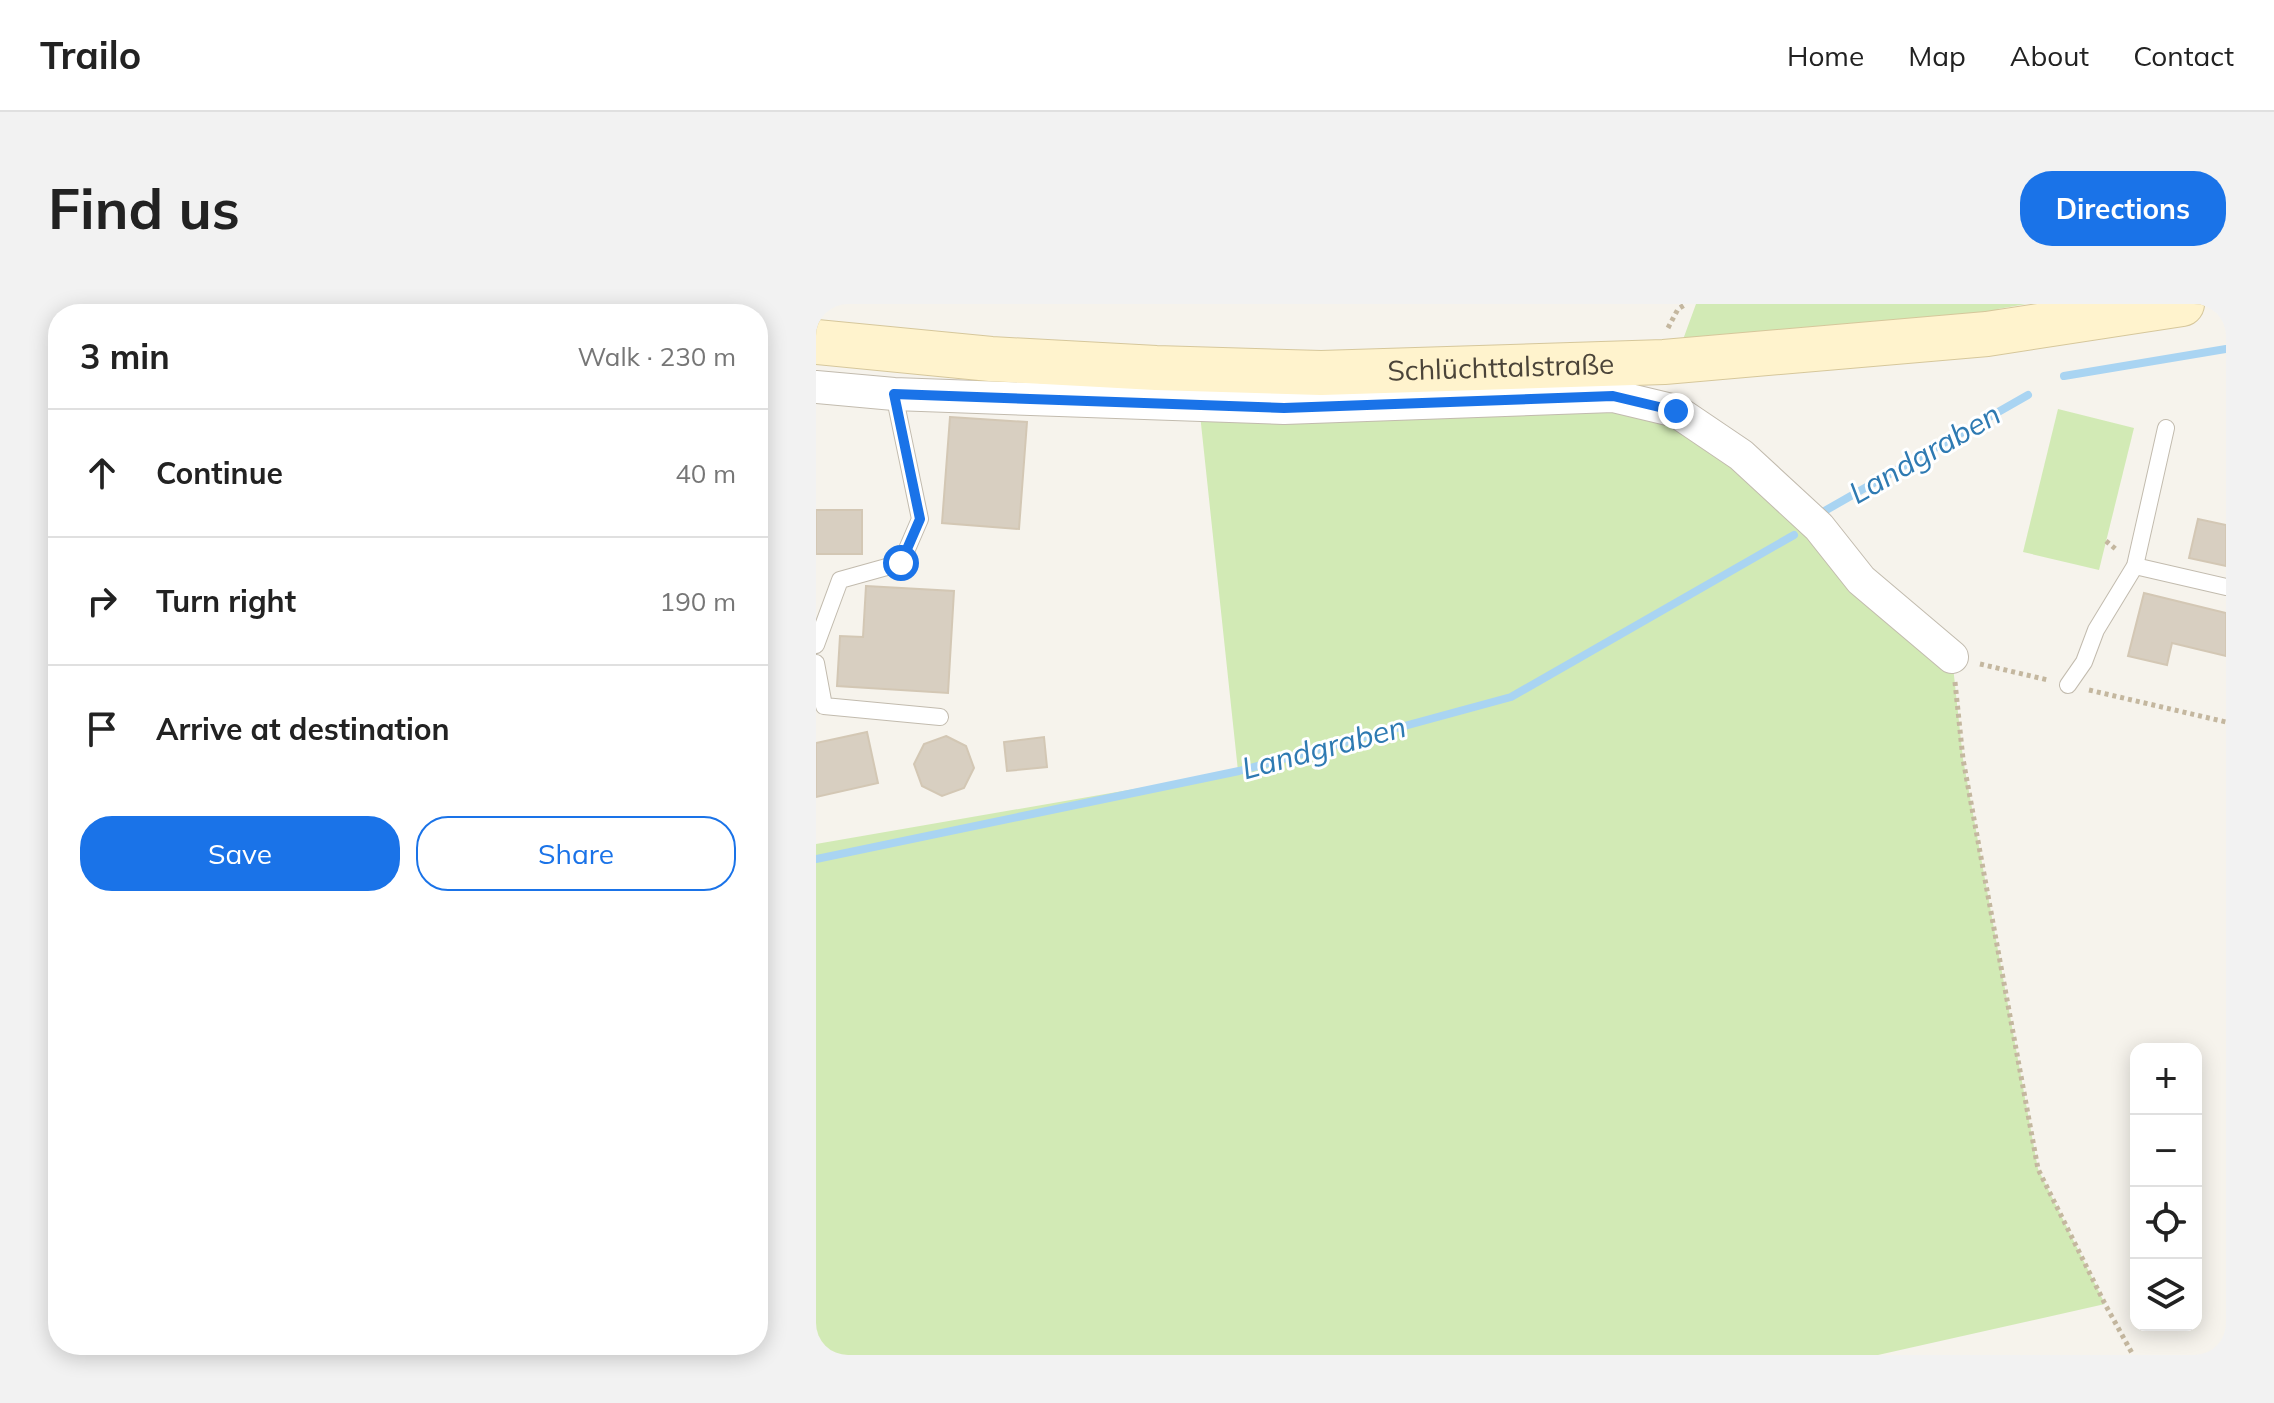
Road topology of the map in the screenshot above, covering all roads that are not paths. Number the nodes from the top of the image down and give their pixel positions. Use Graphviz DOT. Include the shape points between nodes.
graph roads {
  1 [pos="2182,304"];
  2 [pos="816,342"];
  3 [pos="816,387"];
  4 [pos="894,394"];
  5 [pos="2166,428"];
  6 [pos="2135,566"];
  7 [pos="2226,587"];
  8 [pos="816,645"];
  9 [pos="1952,657"];
  10 [pos="816,663"];
  11 [pos="2068,685"];
  12 [pos="940,717"];
  1 -- 2 [label="main road, Schlüchttalstraße" via="1987,334 1664,362 1337,373 1021,361"];
  3 -- 4 [label="street"];
  4 -- 8 [label="lane" via="920,519 901,563 840,580"];
  4 -- 9 [label="street" via="1284,408 1613,396 1676,411 1741,455 1819,527 1861,580"];
  5 -- 6 [label="lane"];
  6 -- 7 [label="lane"];
  6 -- 11 [label="lane"];
  10 -- 12 [label="lane" via="824,706"];
}
